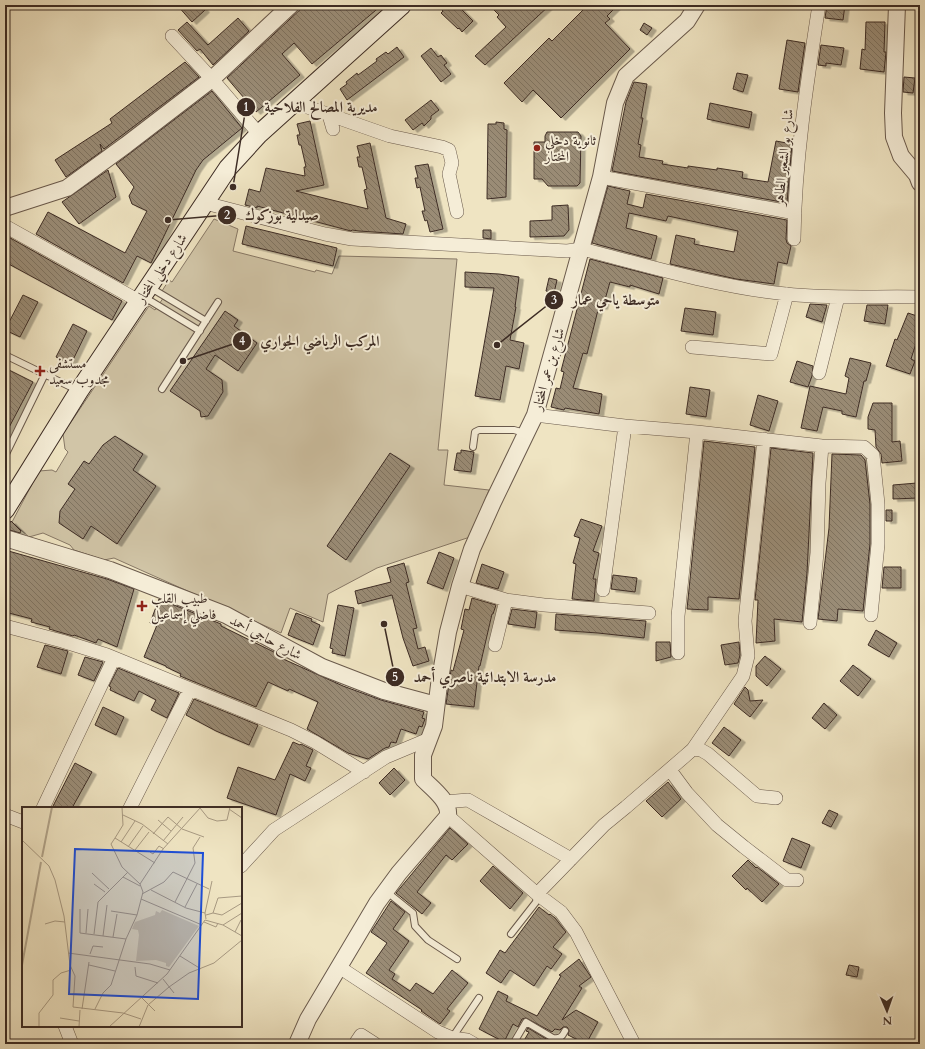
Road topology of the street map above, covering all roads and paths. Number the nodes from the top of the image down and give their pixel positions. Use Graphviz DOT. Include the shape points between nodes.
graph roads {
  1 [pos="291,5"];
  2 [pos="402,5"];
  3 [pos="697,5"];
  4 [pos="819,5"];
  5 [pos="897,5"];
  6 [pos="172,36"];
  7 [pos="212,78"];
  8 [pos="293,102"];
  9 [pos="329,115"];
  10 [pos="332,129"];
  11 [pos="259,134"];
  12 [pos="601,177"];
  13 [pos="919,177"];
  14 [pos="205,204"];
  15 [pos="5,208"];
  16 [pos="456,212"];
  17 [pos="794,213"];
  18 [pos="5,226"];
  19 [pos="794,239"];
  20 [pos="582,249"];
  21 [pos="787,294"];
  22 [pos="144,295"];
  23 [pos="838,297"];
  24 [pos="920,297"];
  25 [pos="218,302"];
  26 [pos="206,321"];
  27 [pos="200,331"];
  28 [pos="692,347"];
  29 [pos="5,355"];
  30 [pos="818,373"];
  31 [pos="45,374"];
  32 [pos="162,389"];
  33 [pos="80,391"];
  34 [pos="535,415"];
  35 [pos="625,426"];
  36 [pos="697,432"];
  37 [pos="526,434"];
  38 [pos="764,439"];
  39 [pos="822,446"];
  40 [pos="473,447"];
  41 [pos="5,456"];
  42 [pos="5,510"];
  43 [pos="5,538"];
  44 [pos="460,586"];
  45 [pos="603,590"];
  46 [pos="506,600"];
  47 [pos="649,613"];
  48 [pos="871,615"];
  49 [pos="810,623"];
  50 [pos="5,626"];
  51 [pos="495,645"];
  52 [pos="678,653"];
  53 [pos="114,658"];
  54 [pos="190,689"];
  55 [pos="436,705"];
  56 [pos="429,739"];
  57 [pos="692,749"];
  58 [pos="670,770"];
  59 [pos="364,772"];
  60 [pos="776,798"];
  61 [pos="43,807"];
  62 [pos="131,807"];
  63 [pos="446,809"];
  64 [pos="5,815"];
  65 [pos="22,822"];
  66 [pos="572,859"];
  67 [pos="242,865"];
  68 [pos="797,880"];
  69 [pos="386,891"];
  70 [pos="537,894"];
  71 [pos="511,934"];
  72 [pos="456,959"];
  73 [pos="339,967"];
  74 [pos="479,998"];
  75 [pos="65,1027"];
  76 [pos="565,1031"];
  77 [pos="452,1038"];
  78 [pos="72,1044"];
  79 [pos="297,1044"];
  80 [pos="355,1044"];
  81 [pos="375,1044"];
  82 [pos="474,1044"];
  83 [pos="514,1044"];
  84 [pos="634,1044"];
  1 -- 7 [label="street"];
  2 -- 8 [label="main road, شارع دخلي المختار"];
  3 -- 12 [label="street, شارع بن عمر المختار" via="687,21 626,76 615,103"];
  4 -- 17 [label="street, شارع بو الشعير الطاهر" via="805,101"];
  5 -- 13 [label="street" via="894,138 901,156"];
  6 -- 7 [label="street"];
  7 -- 11 [label="street"];
  7 -- 15 [label="street" via="67,188"];
  8 -- 9 [label="street"];
  8 -- 11 [label="main road, شارع دخلي المختار"];
  9 -- 10 [label="street"];
  9 -- 16 [label="street" via="369,124 392,142 449,150 452,164 449,174"];
  11 -- 14 [label="main road, شارع دخلي المختار" via="228,168"];
  12 -- 17 [label="street, شارع بو الشعير الطاهر"];
  12 -- 20 [label="street, شارع بن عمر المختار"];
  14 -- 20 [label="street" via="352,239"];
  14 -- 22 [label="main road, شارع دخلي المختار"];
  17 -- 19 [label="street"];
  18 -- 22 [label="street"];
  20 -- 21 [label="street" via="729,286"];
  20 -- 34 [label="street, شارع بن عمر المختار"];
  21 -- 23 [label="street"];
  21 -- 28 [label="street" via="771,354"];
  22 -- 26 [label="lane"];
  22 -- 27 [label="lane"];
  22 -- 33 [label="main road, شارع دخلي المختار"];
  23 -- 24 [label="street"];
  23 -- 30 [label="street"];
  25 -- 26 [label="lane"];
  26 -- 27 [label="lane"];
  27 -- 32 [label="lane"];
  29 -- 31 [label="lane"];
  31 -- 33 [label="lane"];
  31 -- 41 [label="lane"];
  33 -- 42 [label="main road, شارع دخلي المختار"];
  34 -- 35 [label="street"];
  34 -- 37 [label="street, شارع بن عمر المختار"];
  35 -- 36 [label="street"];
  35 -- 45 [label="street"];
  36 -- 38 [label="street"];
  36 -- 52 [label="street" via="678,616"];
  37 -- 40 [label="lane" via="514,430 479,430 475,432"];
  37 -- 44 [label="street, شارع بن عمر المختار" via="478,535"];
  38 -- 39 [label="street"];
  38 -- 57 [label="street" via="745,621 748,656 743,676"];
  39 -- 48 [label="street" via="864,446 873,454 878,504 878,544"];
  39 -- 49 [label="street" via="817,553"];
  43 -- 55 [label="street, شارع حاجي أحمد" via="125,576 226,615 322,667 384,691"];
  44 -- 46 [label="street"];
  44 -- 55 [label="street, شارع بن عمر المختار" via="448,632"];
  46 -- 47 [label="street"];
  46 -- 51 [label="street"];
  50 -- 53 [label="street"];
  53 -- 54 [label="street"];
  53 -- 61 [label="street"];
  54 -- 59 [label="street" via="291,730"];
  54 -- 62 [label="street"];
  55 -- 56 [label="street, شارع بن عمر المختار" via="434,726"];
  56 -- 59 [label="street" via="386,757"];
  56 -- 63 [label="street, شارع بن عمر المختار" via="423,755 423,779"];
  57 -- 58 [label="street"];
  57 -- 60 [label="street" via="708,754 756,796"];
  58 -- 66 [label="street" via="604,825"];
  58 -- 68 [label="street" via="687,793 717,825 787,880"];
  59 -- 67 [label="street" via="274,830"];
  63 -- 66 [label="street" via="468,800"];
  63 -- 69 [label="street"];
  63 -- 70 [label="street"];
  64 -- 65 [label="street"];
  66 -- 70 [label="street"];
  69 -- 72 [label="lane" via="413,913 415,926 428,940"];
  69 -- 73 [label="street"];
  70 -- 71 [label="lane" via="536,902"];
  70 -- 84 [label="street" via="561,912 576,932"];
  73 -- 77 [label="street" via="438,1032"];
  73 -- 79 [label="street" via="308,1019"];
  74 -- 77 [label="lane"];
  75 -- 78 [label="street"];
  76 -- 83 [label="lane" via="562,1037 553,1038 526,1022"];
  77 -- 82 [label="street" via="468,1040"];
  80 -- 81 [label="street" via="362,1035"];
}
